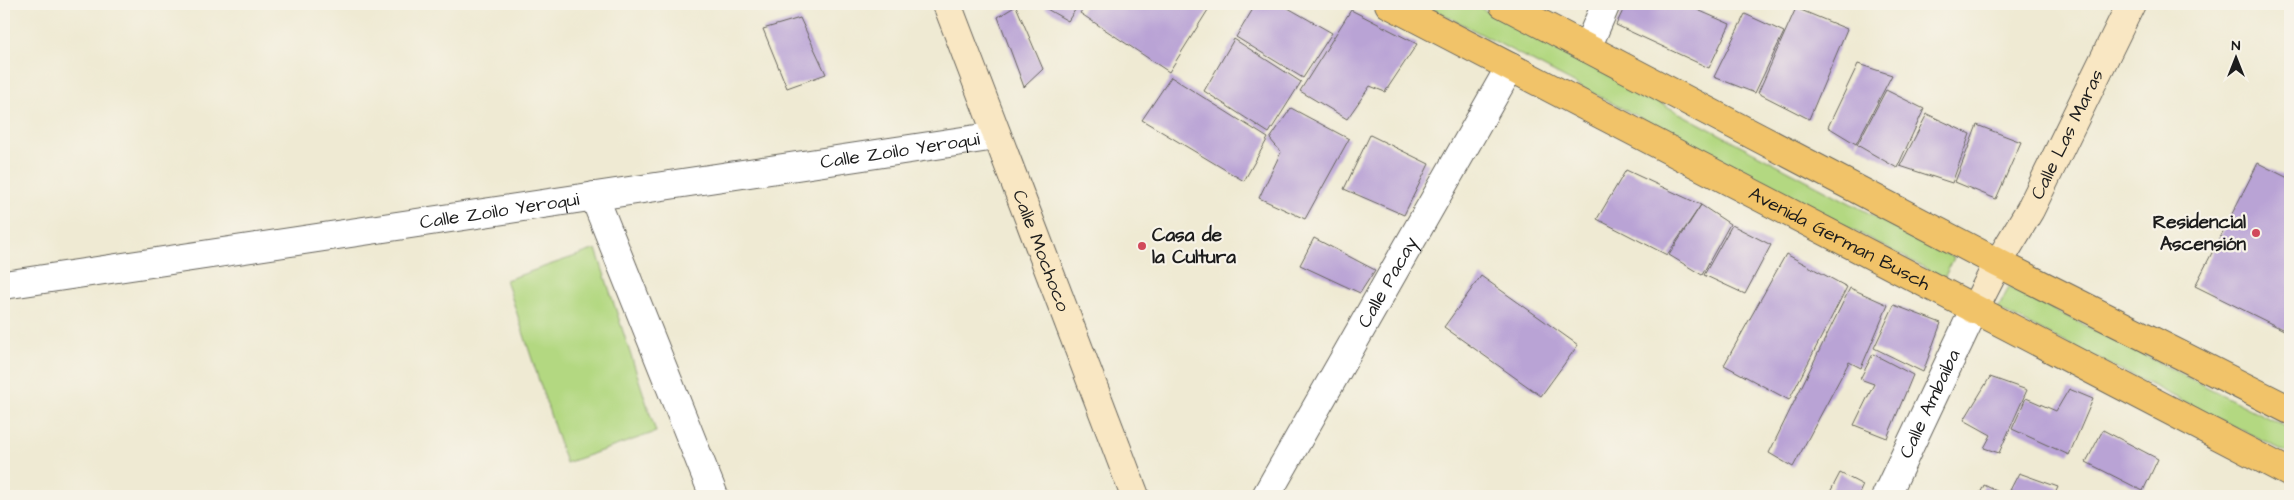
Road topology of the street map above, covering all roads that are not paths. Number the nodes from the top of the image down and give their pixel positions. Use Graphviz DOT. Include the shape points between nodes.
graph roads {
  1 [pos="947,4"];
  2 [pos="1389,4"];
  3 [pos="1503,4"];
  4 [pos="1606,4"];
  5 [pos="2131,4"];
  6 [pos="1588,48"];
  7 [pos="1510,67"];
  8 [pos="996,136"];
  9 [pos="594,196"];
  10 [pos="1998,264"];
  11 [pos="4,285"];
  12 [pos="1974,310"];
  13 [pos="2290,410"];
  14 [pos="2290,473"];
  15 [pos="714,496"];
  16 [pos="1135,496"];
  17 [pos="1266,496"];
  18 [pos="1886,496"];
  1 -- 8 [label="street, Calle Mochoco"];
  2 -- 7 [label="main road, Avenida German Busch"];
  3 -- 6 [label="main road"];
  4 -- 6 [label="street"];
  5 -- 10 [label="street, Calle Las Maras" via="2030,210"];
  6 -- 10 [label="main road"];
  7 -- 12 [label="main road, Avenida German Busch"];
  7 -- 17 [label="street, Calle Pacay"];
  8 -- 9 [label="street, Calle Zoilo Yeroqui"];
  8 -- 16 [label="street, Calle Mochoco"];
  9 -- 11 [label="street, Calle Zoilo Yeroqui"];
  9 -- 15 [label="street"];
  10 -- 12 [label="street, Calle Las Maras"];
  10 -- 13 [label="main road"];
  12 -- 14 [label="main road, Avenida German Busch"];
  12 -- 18 [label="street, Calle Ambaiba"];
}
